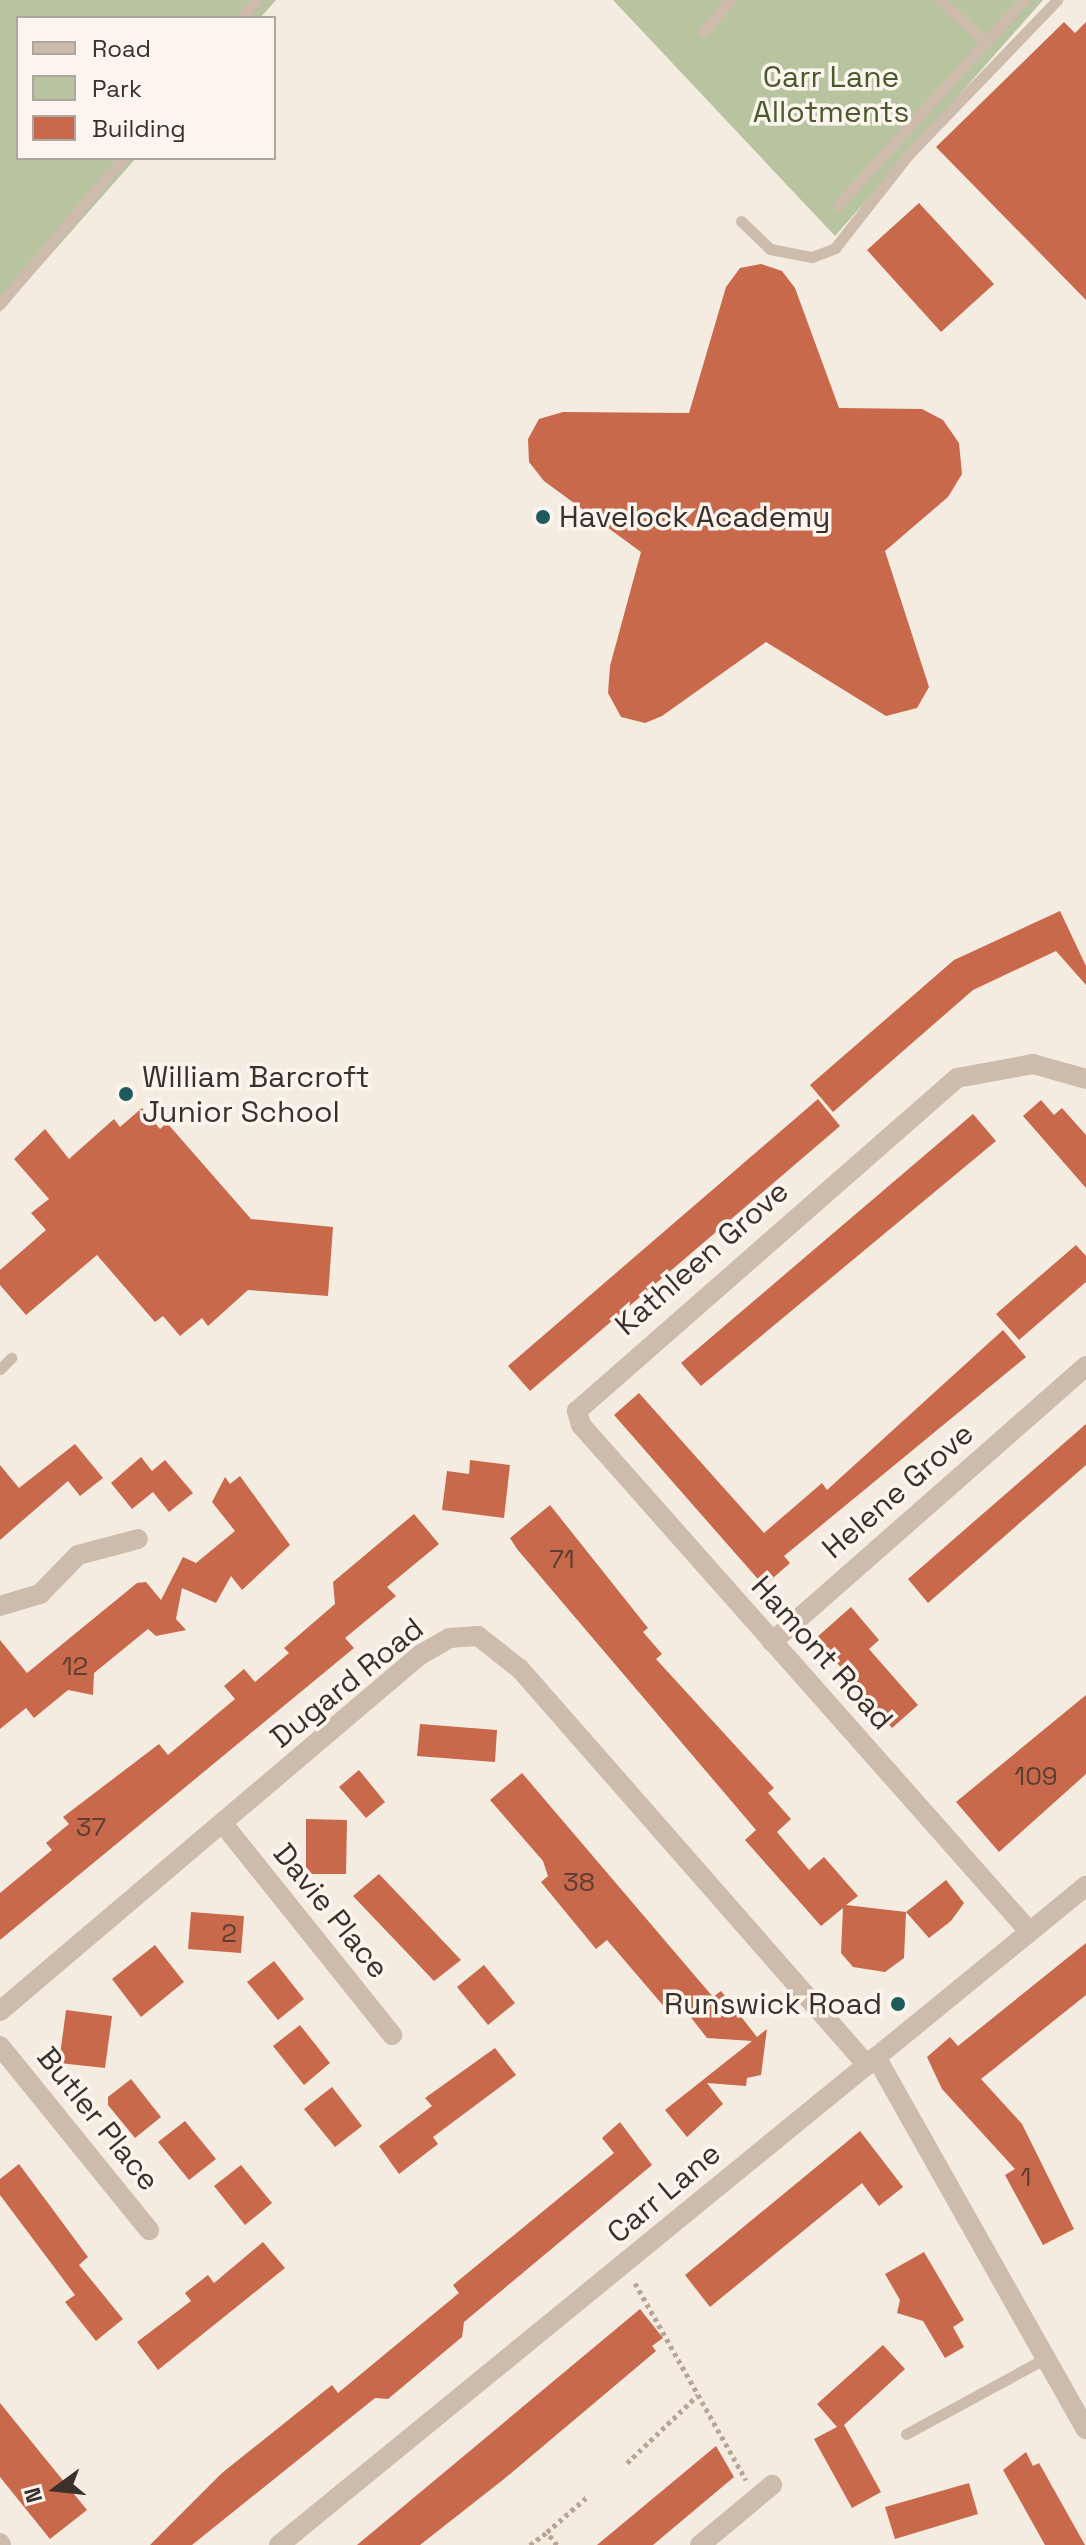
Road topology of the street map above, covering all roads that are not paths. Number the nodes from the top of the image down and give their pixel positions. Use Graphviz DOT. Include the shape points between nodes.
graph roads {
  1 [pos="256,0"];
  2 [pos="731,0"];
  3 [pos="940,0"];
  4 [pos="1024,0"];
  5 [pos="1057,0"];
  6 [pos="243,16"];
  7 [pos="703,32"];
  8 [pos="986,42"];
  9 [pos="121,160"];
  10 [pos="838,205"];
  11 [pos="741,221"];
  12 [pos="0,304"];
  13 [pos="1086,1079"];
  14 [pos="11,1358"];
  15 [pos="1086,1366"];
  16 [pos="0,1369"];
  17 [pos="577,1411"];
  18 [pos="138,1539"];
  19 [pos="0,1606"];
  20 [pos="772,1642"];
  21 [pos="224,1825"];
  22 [pos="1086,1886"];
  23 [pos="1029,1931"];
  24 [pos="0,2011"];
  25 [pos="392,2035"];
  26 [pos="0,2046"];
  27 [pos="871,2061"];
  28 [pos="149,2230"];
  29 [pos="1046,2358"];
  30 [pos="1086,2429"];
  31 [pos="906,2434"];
  32 [pos="764,2491"];
  33 [pos="279,2545"];
  34 [pos="700,2545"];
  1 -- 6 [label="lane"];
  2 -- 7 [label="lane"];
  3 -- 8 [label="lane"];
  4 -- 8 [label="lane"];
  5 -- 11 [label="lane" via="909,154 835,248 812,257 770,249"];
  8 -- 10 [label="lane"];
  9 -- 12 [label="lane"];
  13 -- 17 [label="street, Kathleen Grove" via="1033,1064 957,1078"];
  14 -- 16 [label="lane"];
  15 -- 20 [label="street, Helene Grove"];
  17 -- 20 [label="street, Hamont Road" via="581,1425"];
  18 -- 19 [label="street" via="78,1555 40,1594"];
  20 -- 23 [label="street, Hamont Road"];
  21 -- 24 [label="street, Dugard Road"];
  21 -- 25 [label="street, Davie Place"];
  21 -- 27 [label="street, Dugard Road" via="420,1655 449,1638 478,1636 520,1669"];
  22 -- 23 [label="street, Carr Lane"];
  23 -- 27 [label="street, Carr Lane"];
  26 -- 28 [label="street, Butler Place"];
  27 -- 29 [label="street"];
  27 -- 33 [label="street, Carr Lane"];
  29 -- 30 [label="street"];
  29 -- 31 [label="lane"];
  32 -- 34 [label="street"];
}
